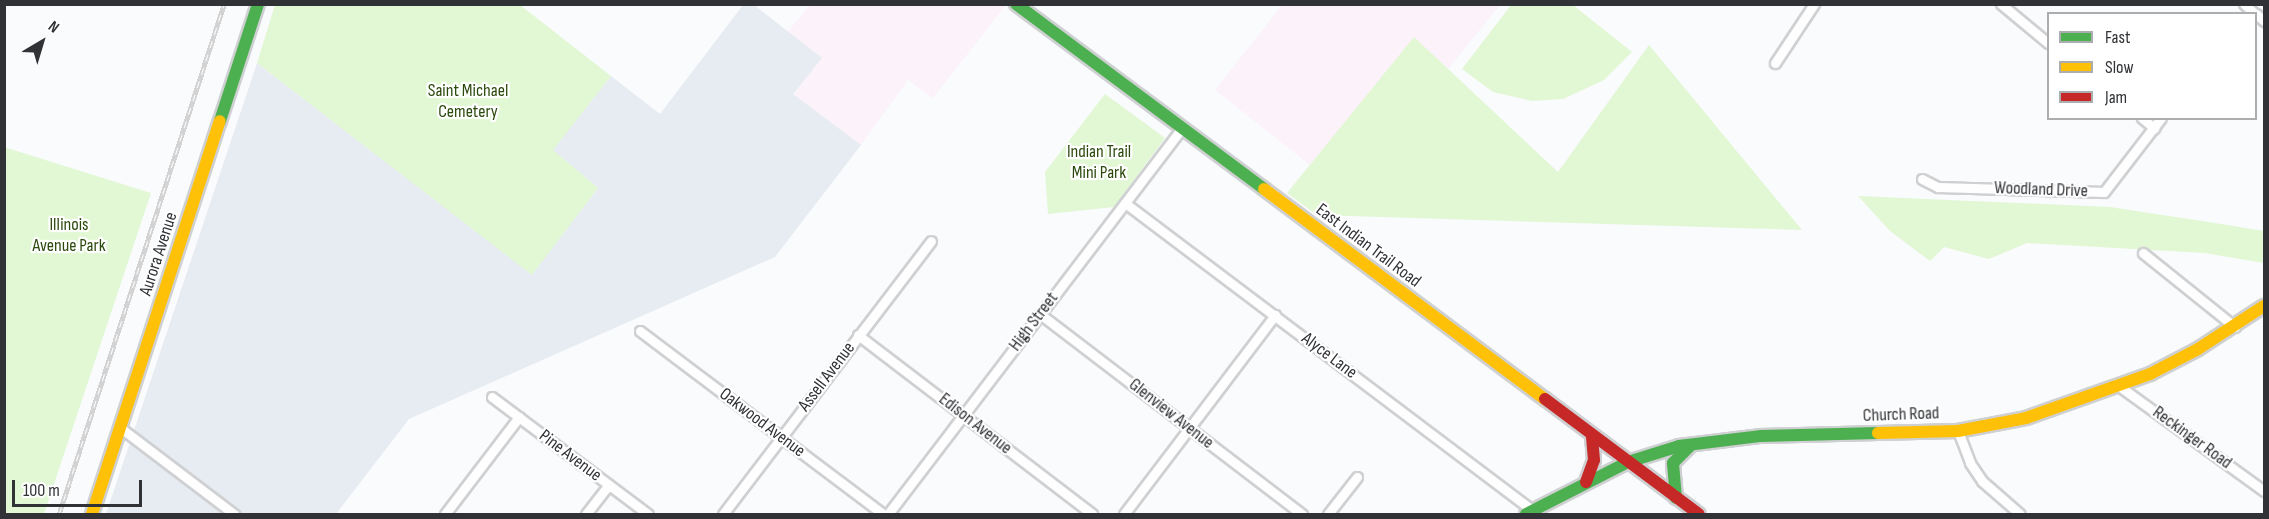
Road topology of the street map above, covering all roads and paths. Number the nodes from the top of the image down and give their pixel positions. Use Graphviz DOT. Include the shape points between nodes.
graph roads {
  1 [pos="258,4"];
  2 [pos="1016,4"];
  3 [pos="1814,4"];
  4 [pos="2007,6"];
  5 [pos="2047,41"];
  6 [pos="1775,63"];
  7 [pos="2144,120"];
  8 [pos="2160,120"];
  9 [pos="2154,128"];
  10 [pos="1181,130"];
  11 [pos="1922,179"];
  12 [pos="1125,203"];
  13 [pos="931,241"];
  14 [pos="2143,254"];
  15 [pos="2265,306"];
  16 [pos="1040,314"];
  17 [pos="1275,315"];
  18 [pos="2235,327"];
  19 [pos="640,331"];
  20 [pos="858,335"];
  21 [pos="2119,386"];
  22 [pos="492,397"];
  23 [pos="963,415"];
  24 [pos="519,417"];
  25 [pos="1189,428"];
  26 [pos="122,429"];
  27 [pos="1958,431"];
  28 [pos="1592,435"];
  29 [pos="782,438"];
  30 [pos="1691,444"];
  31 [pos="1628,462"];
  32 [pos="1357,477"];
  33 [pos="1586,482"];
  34 [pos="609,484"];
  35 [pos="2265,491"];
  36 [pos="1676,498"];
  37 [pos="1532,513"];
  38 [pos="92,514"];
  39 [pos="234,514"];
  40 [pos="445,514"];
  41 [pos="586,514"];
  42 [pos="648,514"];
  43 [pos="723,514"];
  44 [pos="883,514"];
  45 [pos="888,514"];
  46 [pos="1092,514"];
  47 [pos="1124,514"];
  48 [pos="1302,514"];
  49 [pos="1328,514"];
  50 [pos="1699,514"];
  51 [pos="2020,514"];
  1 -- 26 [label="main road, Aurora Avenue"];
  2 -- 10 [label="main road, East Indian Trail Road"];
  3 -- 6 [label="street"];
  4 -- 5 [label="street"];
  7 -- 9 [label="street"];
  8 -- 9 [label="street, Woodland Drive"];
  9 -- 11 [label="street, Woodland Drive" via="2104,192 1938,187"];
  10 -- 12 [label="street, High Street"];
  10 -- 28 [label="main road, East Indian Trail Road"];
  12 -- 16 [label="street, High Street"];
  12 -- 17 [label="street, Alyce Lane"];
  13 -- 20 [label="street, Assell Avenue"];
  14 -- 18 [label="street"];
  15 -- 18 [label="main road, Church Road"];
  16 -- 23 [label="street, High Street"];
  16 -- 25 [label="street, Glenview Avenue"];
  17 -- 25 [label="street"];
  17 -- 37 [label="street, Alyce Lane"];
  18 -- 21 [label="main road, Church Road" via="2150,374"];
  19 -- 29 [label="street, Oakwood Avenue"];
  20 -- 23 [label="street, Edison Avenue"];
  20 -- 29 [label="street, Assell Avenue"];
  21 -- 27 [label="main road, Church Road" via="2026,418"];
  21 -- 35 [label="street, Reckinger Road"];
  22 -- 24 [label="street, Pine Avenue"];
  23 -- 45 [label="street, High Street"];
  23 -- 46 [label="street, Edison Avenue"];
  24 -- 34 [label="street, Pine Avenue"];
  24 -- 40 [label="street"];
  25 -- 47 [label="street"];
  25 -- 48 [label="street, Glenview Avenue"];
  26 -- 38 [label="main road, Aurora Avenue"];
  26 -- 39 [label="street"];
  27 -- 30 [label="main road, Church Road" via="1761,436"];
  27 -- 51 [label="street" via="1982,481"];
  28 -- 31 [label="main road, East Indian Trail Road"];
  28 -- 33 [label="main road" via="1593,461"];
  29 -- 43 [label="street, Assell Avenue"];
  29 -- 44 [label="street, Oakwood Avenue"];
  30 -- 31 [label="main road, Church Road"];
  30 -- 36 [label="main road" via="1673,463"];
  31 -- 33 [label="main road, Church Road"];
  31 -- 36 [label="main road, East Indian Trail Road"];
  32 -- 49 [label="street"];
  33 -- 37 [label="main road, Church Road"];
  34 -- 41 [label="street"];
  34 -- 42 [label="street, Pine Avenue"];
  36 -- 50 [label="main road, East Indian Trail Road"];
}
